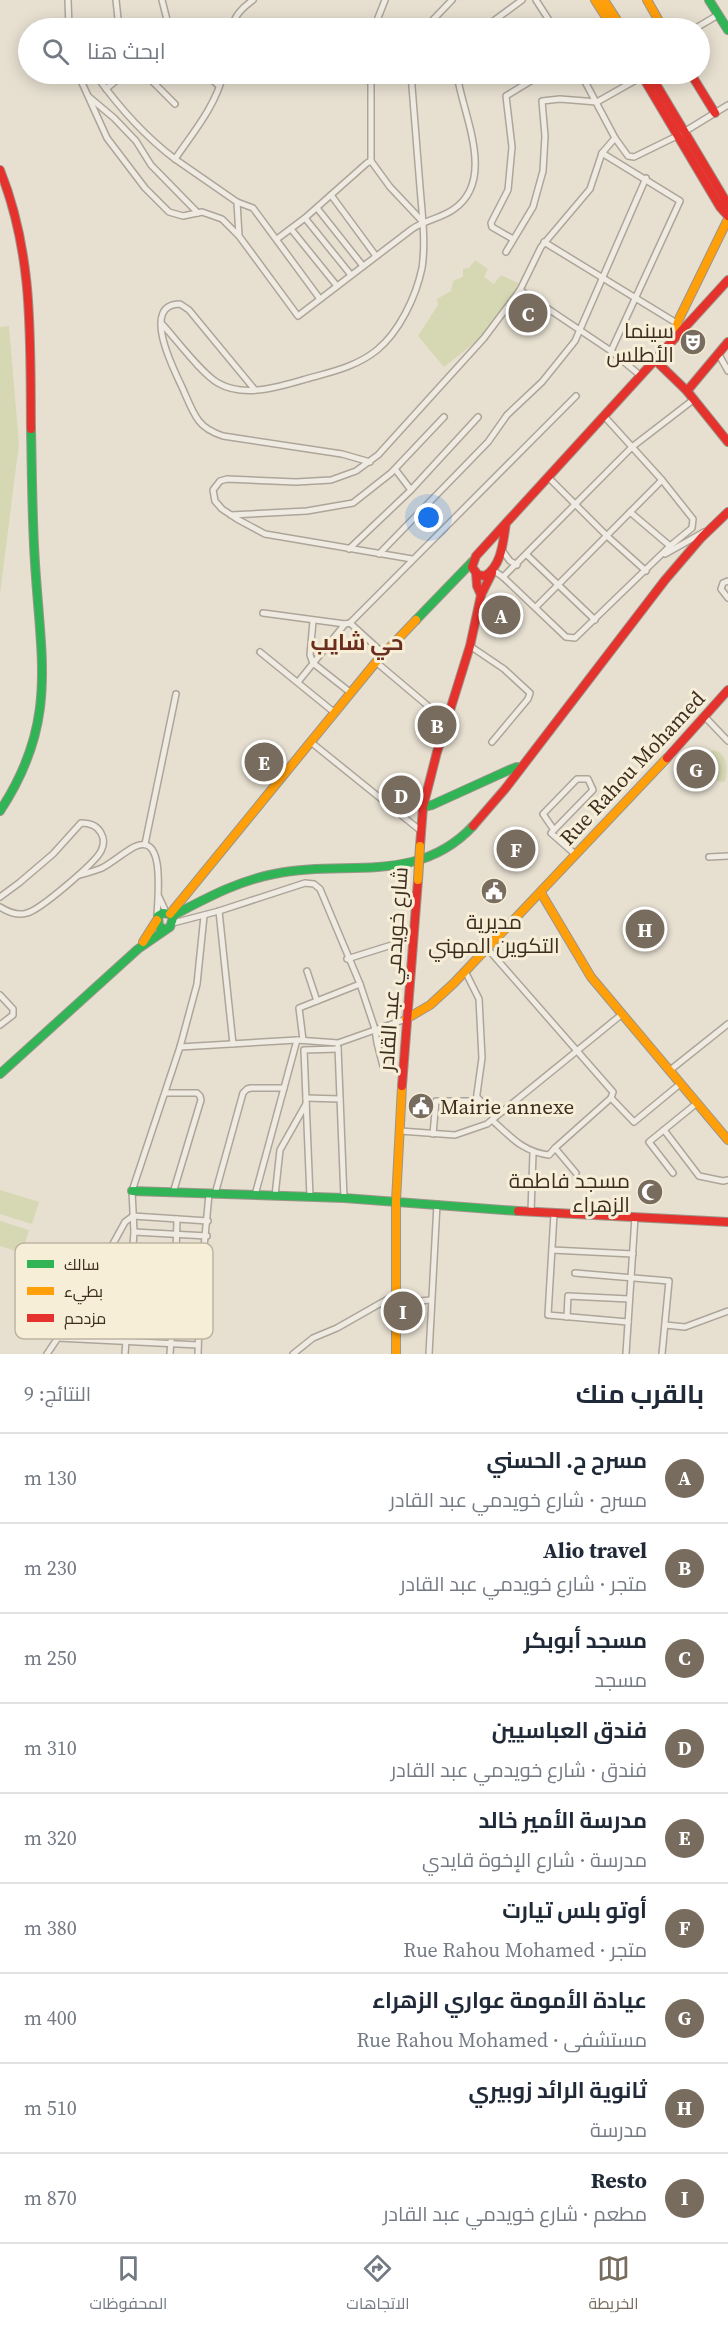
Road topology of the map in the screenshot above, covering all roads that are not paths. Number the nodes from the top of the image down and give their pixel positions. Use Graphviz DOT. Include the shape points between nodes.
graph roads {
  1 [pos="68,0"];
  2 [pos="116,0"];
  3 [pos="162,0"];
  4 [pos="252,0"];
  5 [pos="385,0"];
  6 [pos="452,0"];
  7 [pos="522,0"];
  8 [pos="536,0"];
  9 [pos="595,0"];
  10 [pos="604,0"];
  11 [pos="646,0"];
  12 [pos="709,0"];
  13 [pos="718,15"];
  14 [pos="69,18"];
  15 [pos="118,18"];
  16 [pos="166,18"];
  17 [pos="236,18"];
  18 [pos="378,18"];
  19 [pos="435,18"];
  20 [pos="498,18"];
  21 [pos="548,18"];
  22 [pos="608,18"];
  23 [pos="612,18"];
  24 [pos="657,18"];
  25 [pos="710,20"];
  26 [pos="728,30"];
  27 [pos="82,84"];
  28 [pos="102,84"];
  29 [pos="112,84"];
  30 [pos="155,84"];
  31 [pos="371,84"];
  32 [pos="412,84"];
  33 [pos="459,84"];
  34 [pos="526,84"];
  35 [pos="586,84"];
  36 [pos="628,84"];
  37 [pos="651,84"];
  38 [pos="697,84"];
  39 [pos="219,86"];
  40 [pos="106,89"];
  41 [pos="87,96"];
  42 [pos="597,102"];
  43 [pos="175,104"];
  44 [pos="728,105"];
  45 [pos="715,113"];
  46 [pos="682,133"];
  47 [pos="615,138"];
  48 [pos="602,153"];
  49 [pos="175,159"];
  50 [pos="371,161"];
  51 [pos="0,170"];
  52 [pos="646,178"];
  53 [pos="331,195"];
  54 [pos="237,202"];
  55 [pos="317,208"];
  56 [pos="198,213"];
  57 [pos="728,216"];
  58 [pos="305,218"];
  59 [pos="423,222"];
  60 [pos="291,229"];
  61 [pos="239,236"];
  62 [pos="277,239"];
  63 [pos="513,239"];
  64 [pos="544,242"];
  65 [pos="506,252"];
  66 [pos="376,256"];
  67 [pos="363,266"];
  68 [pos="351,275"];
  69 [pos="603,279"];
  70 [pos="728,280"];
  71 [pos="337,286"];
  72 [pos="520,290"];
  73 [pos="634,297"];
  74 [pos="320,299"];
  75 [pos="162,324"];
  76 [pos="678,324"];
  77 [pos="580,331"];
  78 [pos="671,341"];
  79 [pos="728,342"];
  80 [pos="611,351"];
  81 [pos="718,353"];
  82 [pos="656,361"];
  83 [pos="727,369"];
  84 [pos="641,376"];
  85 [pos="255,390"];
  86 [pos="687,391"];
  87 [pos="576,396"];
  88 [pos="693,400"];
  89 [pos="604,416"];
  90 [pos="444,417"];
  91 [pos="478,417"];
  92 [pos="728,442"];
  93 [pos="632,447"];
  94 [pos="370,462"];
  95 [pos="395,469"];
  96 [pos="549,478"];
  97 [pos="662,480"];
  98 [pos="411,490"];
  99 [pos="576,505"];
  100 [pos="630,512"];
  101 [pos="728,512"];
  102 [pos="230,515"];
  103 [pos="506,523"];
  104 [pos="708,530"];
  105 [pos="607,536"];
  106 [pos="670,546"];
  107 [pos="349,549"];
  108 [pos="379,554"];
  109 [pos="496,554"];
  110 [pos="662,554"];
  111 [pos="527,555"];
  112 [pos="412,559"];
  113 [pos="475,564"];
  114 [pos="517,565"];
  115 [pos="493,570"];
  116 [pos="646,571"];
  117 [pos="503,577"];
  118 [pos="728,581"];
  119 [pos="558,585"];
  120 [pos="481,595"];
  121 [pos="728,598"];
  122 [pos="536,607"];
  123 [pos="263,613"];
  124 [pos="596,620"];
  125 [pos="313,621"];
  126 [pos="348,624"];
  127 [pos="470,646"];
  128 [pos="260,652"];
  129 [pos="384,654"];
  130 [pos="376,662"];
  131 [pos="313,663"];
  132 [pos="298,682"];
  133 [pos="728,690"];
  134 [pos="176,693"];
  135 [pos="351,693"];
  136 [pos="335,713"];
  137 [pos="705,717"];
  138 [pos="447,722"];
  139 [pos="728,741"];
  140 [pos="492,742"];
  141 [pos="312,743"];
  142 [pos="520,769"];
  143 [pos="423,807"];
  144 [pos="0,811"];
  145 [pos="554,830"];
  146 [pos="421,831"];
  147 [pos="144,844"];
  148 [pos="576,855"];
  149 [pos="728,856"];
  150 [pos="709,857"];
  151 [pos="78,876"];
  152 [pos="157,893"];
  153 [pos="541,893"];
  154 [pos="0,897"];
  155 [pos="0,908"];
  156 [pos="219,911"];
  157 [pos="204,916"];
  158 [pos="157,919"];
  159 [pos="169,919"];
  160 [pos="414,938"];
  161 [pos="487,948"];
  162 [pos="138,949"];
  163 [pos="347,959"];
  164 [pos="307,971"];
  165 [pos="465,971"];
  166 [pos="360,984"];
  167 [pos="0,995"];
  168 [pos="317,1001"];
  169 [pos="621,1015"];
  170 [pos="406,1019"];
  171 [pos="728,1024"];
  172 [pos="0,1025"];
  173 [pos="375,1029"];
  174 [pos="300,1040"];
  175 [pos="233,1044"];
  176 [pos="338,1046"];
  177 [pos="180,1047"];
  178 [pos="577,1050"];
  179 [pos="383,1066"];
  180 [pos="1,1070"];
  181 [pos="669,1071"];
  182 [pos="680,1084"];
  183 [pos="284,1088"];
  184 [pos="166,1093"];
  185 [pos="477,1097"];
  186 [pos="340,1098"];
  187 [pos="610,1098"];
  188 [pos="306,1100"];
  189 [pos="697,1103"];
  190 [pos="494,1118"];
  191 [pos="664,1130"];
  192 [pos="400,1131"];
  193 [pos="433,1134"];
  194 [pos="728,1140"];
  195 [pos="555,1148"];
  196 [pos="533,1153"];
  197 [pos="576,1173"];
  198 [pos="673,1173"];
  199 [pos="728,1180"];
  200 [pos="132,1191"];
  201 [pos="173,1193"];
  202 [pos="212,1194"];
  203 [pos="255,1195"];
  204 [pos="275,1196"];
  205 [pos="310,1197"];
  206 [pos="344,1198"];
  207 [pos="396,1201"];
  208 [pos="437,1204"];
  209 [pos="531,1212"];
  210 [pos="555,1214"];
  211 [pos="133,1216"];
  212 [pos="635,1217"];
  213 [pos="177,1219"];
  214 [pos="208,1221"];
  215 [pos="728,1222"];
  216 [pos="134,1232"];
  217 [pos="176,1235"];
  218 [pos="207,1236"];
  219 [pos="113,1243"];
  220 [pos="133,1243"];
  221 [pos="176,1243"];
  222 [pos="206,1243"];
  223 [pos="552,1250"];
  224 [pos="633,1254"];
  225 [pos="575,1274"];
  226 [pos="631,1277"];
  227 [pos="395,1299"];
  228 [pos="629,1299"];
  229 [pos="431,1300"];
  230 [pos="728,1311"];
  231 [pos="567,1317"];
  232 [pos="628,1322"];
  233 [pos="665,1325"];
  234 [pos="57,1339"];
  235 [pos="81,1339"];
  236 [pos="171,1339"];
  237 [pos="198,1339"];
  238 [pos="126,1341"];
  239 [pos="171,1344"];
  240 [pos="198,1345"];
  241 [pos="47,1354"];
  242 [pos="125,1354"];
  243 [pos="170,1354"];
  244 [pos="198,1354"];
  245 [pos="293,1354"];
  246 [pos="396,1354"];
  247 [pos="429,1354"];
  248 [pos="626,1354"];
  249 [pos="662,1354"];
  1 -- 14 [label="street"];
  2 -- 15 [label="street"];
  3 -- 16 [label="street"];
  4 -- 17 [label="street"];
  5 -- 18 [label="street"];
  6 -- 19 [label="street"];
  7 -- 20 [label="street"];
  8 -- 21 [label="street"];
  9 -- 22 [label="main road"];
  10 -- 23 [label="main road"];
  11 -- 24 [label="main road"];
  12 -- 13 [label="main road"];
  13 -- 25 [label="street"];
  13 -- 26 [label="main road"];
  27 -- 41 [label="street"];
  28 -- 40 [label="street"];
  29 -- 40 [label="street"];
  30 -- 43 [label="street"];
  31 -- 50 [label="street"];
  32 -- 59 [label="street"];
  33 -- 59 [label="street" via="477,155 475,172 462,203"];
  34 -- 63 [label="street" via="506,96 512,147 508,190 491,223"];
  35 -- 42 [label="street"];
  36 -- 42 [label="street"];
  37 -- 46 [label="main road"];
  38 -- 45 [label="main road"];
  39 -- 49 [label="street"];
  40 -- 49 [label="street" via="131,120"];
  41 -- 56 [label="street" via="114,117 151,165"];
  41 -- 56 [label="street" via="107,138 145,188 169,212 183,216"];
  42 -- 47 [label="street"];
  42 -- 63 [label="street" via="542,101 543,171 533,207"];
  44 -- 45 [label="street"];
  45 -- 46 [label="street"];
  46 -- 47 [label="street" via="630,158"];
  46 -- 57 [label="main road" via="724,198"];
  47 -- 48 [label="street"];
  48 -- 52 [label="street"];
  48 -- 64 [label="street" via="590,189"];
  49 -- 54 [label="street"];
  50 -- 53 [label="street"];
  50 -- 59 [label="street"];
  51 -- 144 [label="main road" via="15,207 30,296 33,517 43,674 40,714 30,753"];
  52 -- 69 [label="street"];
  52 -- 73 [label="street" via="680,201"];
  53 -- 55 [label="street"];
  53 -- 66 [label="street"];
  54 -- 61 [label="street"];
  54 -- 62 [label="street" via="253,208"];
  55 -- 58 [label="street"];
  55 -- 67 [label="street"];
  56 -- 61 [label="street" via="222,219"];
  57 -- 76 [label="main road"];
  58 -- 60 [label="street"];
  58 -- 68 [label="street"];
  59 -- 66 [label="street"];
  59 -- 85 [label="street" via="418,283 388,340 351,366 280,387"];
  60 -- 62 [label="street"];
  60 -- 71 [label="street"];
  61 -- 74 [label="street" via="298,316"];
  62 -- 74 [label="street"];
  63 -- 65 [label="street"];
  64 -- 69 [label="street"];
  64 -- 72 [label="street"];
  66 -- 67 [label="street"];
  67 -- 68 [label="street"];
  68 -- 71 [label="street"];
  69 -- 73 [label="street"];
  69 -- 77 [label="street"];
  70 -- 78 [label="main road"];
  71 -- 74 [label="street"];
  72 -- 77 [label="street"];
  72 -- 94 [label="street" via="484,338"];
  73 -- 76 [label="street"];
  73 -- 80 [label="street"];
  75 -- 85 [label="street" via="212,379 231,388"];
  75 -- 85 [label="street" via="163,314 170,306 185,307"];
  75 -- 94 [label="street" via="166,352 195,415 207,429 223,436 342,454"];
  76 -- 78 [label="main road"];
  77 -- 80 [label="street"];
  77 -- 108 [label="street" via="542,382 507,415 488,442"];
  78 -- 82 [label="main road"];
  79 -- 81 [label="main road"];
  80 -- 84 [label="street"];
  81 -- 83 [label="street"];
  81 -- 86 [label="main road"];
  82 -- 84 [label="main road"];
  82 -- 86 [label="main road"];
  84 -- 89 [label="main road"];
  86 -- 88 [label="main road"];
  87 -- 112 [label="street"];
  88 -- 92 [label="main road"];
  88 -- 93 [label="street"];
  89 -- 93 [label="street"];
  89 -- 96 [label="main road"];
  90 -- 95 [label="street"];
  91 -- 98 [label="street"];
  93 -- 97 [label="street"];
  93 -- 99 [label="street"];
  94 -- 102 [label="street" via="331,480 223,480 215,487 213,497"];
  95 -- 98 [label="street"];
  95 -- 102 [label="street" via="353,503 308,511"];
  96 -- 99 [label="street"];
  96 -- 103 [label="main road"];
  97 -- 100 [label="street"];
  97 -- 106 [label="street" via="694,524"];
  98 -- 107 [label="street"];
  99 -- 105 [label="street"];
  99 -- 111 [label="street"];
  100 -- 105 [label="street"];
  100 -- 106 [label="street"];
  101 -- 104 [label="main road"];
  102 -- 107 [label="street" via="275,537"];
  103 -- 109 [label="main road, شارع خويدمي عبد القادر"];
  103 -- 113 [label="main road"];
  104 -- 110 [label="street"];
  104 -- 142 [label="main road"];
  105 -- 116 [label="street"];
  105 -- 119 [label="street"];
  106 -- 110 [label="street"];
  107 -- 108 [label="street"];
  108 -- 112 [label="street"];
  109 -- 113 [label="main road" via="484,553"];
  109 -- 114 [label="street"];
  109 -- 115 [label="main road, شارع خويدمي عبد القادر"];
  110 -- 116 [label="street"];
  111 -- 114 [label="street"];
  111 -- 119 [label="street"];
  112 -- 126 [label="street"];
  113 -- 115 [label="main road" via="482,576"];
  113 -- 120 [label="main road, شارع خويدمي عبد القادر"];
  113 -- 129 [label="main road" via="454,578"];
  114 -- 117 [label="street"];
  115 -- 117 [label="street"];
  115 -- 120 [label="main road, شارع خويدمي عبد القادر"];
  116 -- 124 [label="street"];
  117 -- 122 [label="street"];
  118 -- 121 [label="street" via="721,589"];
  119 -- 122 [label="street"];
  119 -- 124 [label="street"];
  120 -- 127 [label="main road, شارع خويدمي عبد القادر"];
  122 -- 124 [label="street" via="570,638"];
  123 -- 125 [label="street"];
  125 -- 126 [label="street"];
  125 -- 131 [label="street"];
  126 -- 129 [label="street"];
  126 -- 131 [label="street"];
  127 -- 138 [label="main road, شارع خويدمي عبد القادر"];
  127 -- 140 [label="street" via="530,693"];
  128 -- 132 [label="street"];
  129 -- 130 [label="main road"];
  130 -- 135 [label="main road"];
  130 -- 138 [label="street"];
  131 -- 132 [label="street"];
  131 -- 135 [label="street"];
  132 -- 136 [label="street"];
  133 -- 137 [label="main road, Rue Rahou Mohamed"];
  134 -- 147 [label="street"];
  135 -- 136 [label="main road"];
  136 -- 141 [label="main road"];
  137 -- 139 [label="street"];
  137 -- 148 [label="main road, Rue Rahou Mohamed"];
  138 -- 143 [label="main road, شارع خويدمي عبد القادر"];
  141 -- 146 [label="street"];
  141 -- 159 [label="main road"];
  142 -- 143 [label="main road" via="514,768"];
  142 -- 159 [label="main road" via="461,837 425,859 404,866 306,869 269,875 240,883"];
  143 -- 146 [label="main road, شارع خويدمي عبد القادر"];
  145 -- 145 [label="street" via="593,790 588,779 577,779 543,814"];
  145 -- 148 [label="street" via="551,832"];
  146 -- 160 [label="main road, شارع خويدمي عبد القادر, bridge"];
  147 -- 151 [label="street" via="100,869"];
  147 -- 152 [label="street" via="156,855"];
  148 -- 153 [label="main road, Rue Rahou Mohamed"];
  149 -- 150 [label="street"];
  151 -- 154 [label="street" via="101,852 103,844 102,834 89,823 81,823 47,860"];
  151 -- 155 [label="street" via="31,912 17,914"];
  152 -- 158 [label="street"];
  152 -- 159 [label="street"];
  153 -- 161 [label="main road, Rue Rahou Mohamed"];
  153 -- 169 [label="main road" via="591,977"];
  156 -- 157 [label="street"];
  156 -- 163 [label="street" via="305,883 314,884 320,889"];
  156 -- 175 [label="street"];
  157 -- 159 [label="street"];
  157 -- 177 [label="street" via="197,984"];
  158 -- 159 [label="main road" via="161,914"];
  158 -- 159 [label="main road" via="159,927"];
  158 -- 162 [label="main road"];
  159 -- 162 [label="main road"];
  160 -- 163 [label="street"];
  160 -- 170 [label="main road, شارع خويدمي عبد القادر"];
  161 -- 165 [label="main road, Rue Rahou Mohamed"];
  161 -- 178 [label="street"];
  162 -- 180 [label="main road"];
  163 -- 166 [label="street"];
  164 -- 168 [label="street"];
  165 -- 170 [label="main road, Rue Rahou Mohamed" via="427,1009"];
  165 -- 185 [label="street" via="479,999 482,1058"];
  166 -- 168 [label="street"];
  166 -- 173 [label="street"];
  167 -- 172 [label="street" via="13,1009 13,1015"];
  168 -- 174 [label="street" via="299,1008"];
  169 -- 178 [label="street"];
  169 -- 181 [label="main road"];
  170 -- 173 [label="street"];
  170 -- 192 [label="main road, شارع خويدمي عبد القادر"];
  171 -- 181 [label="street"];
  173 -- 176 [label="street"];
  173 -- 179 [label="street"];
  174 -- 175 [label="street"];
  174 -- 176 [label="street"];
  174 -- 183 [label="street"];
  175 -- 177 [label="street"];
  176 -- 186 [label="street"];
  176 -- 188 [label="street" via="304,1050"];
  177 -- 184 [label="street"];
  178 -- 187 [label="street" via="613,1092"];
  178 -- 190 [label="street"];
  181 -- 182 [label="main road"];
  182 -- 187 [label="street" via="634,1122"];
  182 -- 189 [label="main road"];
  183 -- 202 [label="street" via="251,1088 243,1093"];
  183 -- 203 [label="street"];
  184 -- 200 [label="street"];
  184 -- 201 [label="street" via="200,1096"];
  185 -- 190 [label="street"];
  185 -- 193 [label="street" via="476,1101 436,1101"];
  186 -- 188 [label="street"];
  186 -- 206 [label="street"];
  187 -- 195 [label="street"];
  188 -- 204 [label="street" via="280,1150"];
  188 -- 205 [label="street"];
  189 -- 191 [label="street"];
  189 -- 194 [label="main road"];
  190 -- 193 [label="street" via="455,1136"];
  190 -- 196 [label="street" via="517,1143"];
  191 -- 198 [label="street" via="649,1142"];
  191 -- 199 [label="street" via="699,1176"];
  192 -- 193 [label="street"];
  192 -- 207 [label="main road, شارع خويدمي عبد القادر"];
  195 -- 196 [label="street" via="549,1155"];
  195 -- 197 [label="street"];
  196 -- 209 [label="street"];
  200 -- 201 [label="main road"];
  200 -- 211 [label="street"];
  201 -- 202 [label="main road"];
  202 -- 203 [label="main road"];
  202 -- 214 [label="street"];
  203 -- 204 [label="main road"];
  204 -- 205 [label="main road"];
  205 -- 206 [label="main road"];
  206 -- 207 [label="main road"];
  207 -- 208 [label="main road"];
  207 -- 227 [label="main road, شارع خويدمي عبد القادر"];
  208 -- 209 [label="main road"];
  208 -- 229 [label="street"];
  209 -- 210 [label="main road"];
  210 -- 212 [label="main road"];
  210 -- 223 [label="street"];
  211 -- 213 [label="street"];
  211 -- 216 [label="street"];
  211 -- 219 [label="street"];
  212 -- 215 [label="main road"];
  212 -- 224 [label="street"];
  213 -- 214 [label="street"];
  213 -- 217 [label="street"];
  214 -- 218 [label="street"];
  216 -- 217 [label="street"];
  216 -- 220 [label="street"];
  217 -- 218 [label="street"];
  217 -- 221 [label="street"];
  218 -- 222 [label="street"];
  223 -- 224 [label="street"];
  223 -- 231 [label="street" via="548,1315"];
  224 -- 226 [label="street"];
  225 -- 226 [label="street"];
  226 -- 228 [label="street"];
  226 -- 233 [label="street" via="669,1281"];
  227 -- 229 [label="street"];
  227 -- 245 [label="street" via="314,1338"];
  227 -- 246 [label="main road, شارع خويدمي عبد القادر"];
  228 -- 231 [label="street" via="568,1296"];
  228 -- 232 [label="street"];
  229 -- 247 [label="street"];
  230 -- 233 [label="street" via="685,1327"];
  231 -- 232 [label="street"];
  232 -- 248 [label="street"];
  233 -- 249 [label="street"];
  234 -- 241 [label="street"];
  235 -- 238 [label="street"];
  236 -- 239 [label="street"];
  237 -- 240 [label="street"];
  238 -- 239 [label="street"];
  238 -- 242 [label="street"];
  239 -- 240 [label="street"];
  239 -- 243 [label="street"];
  240 -- 244 [label="street"];
}
